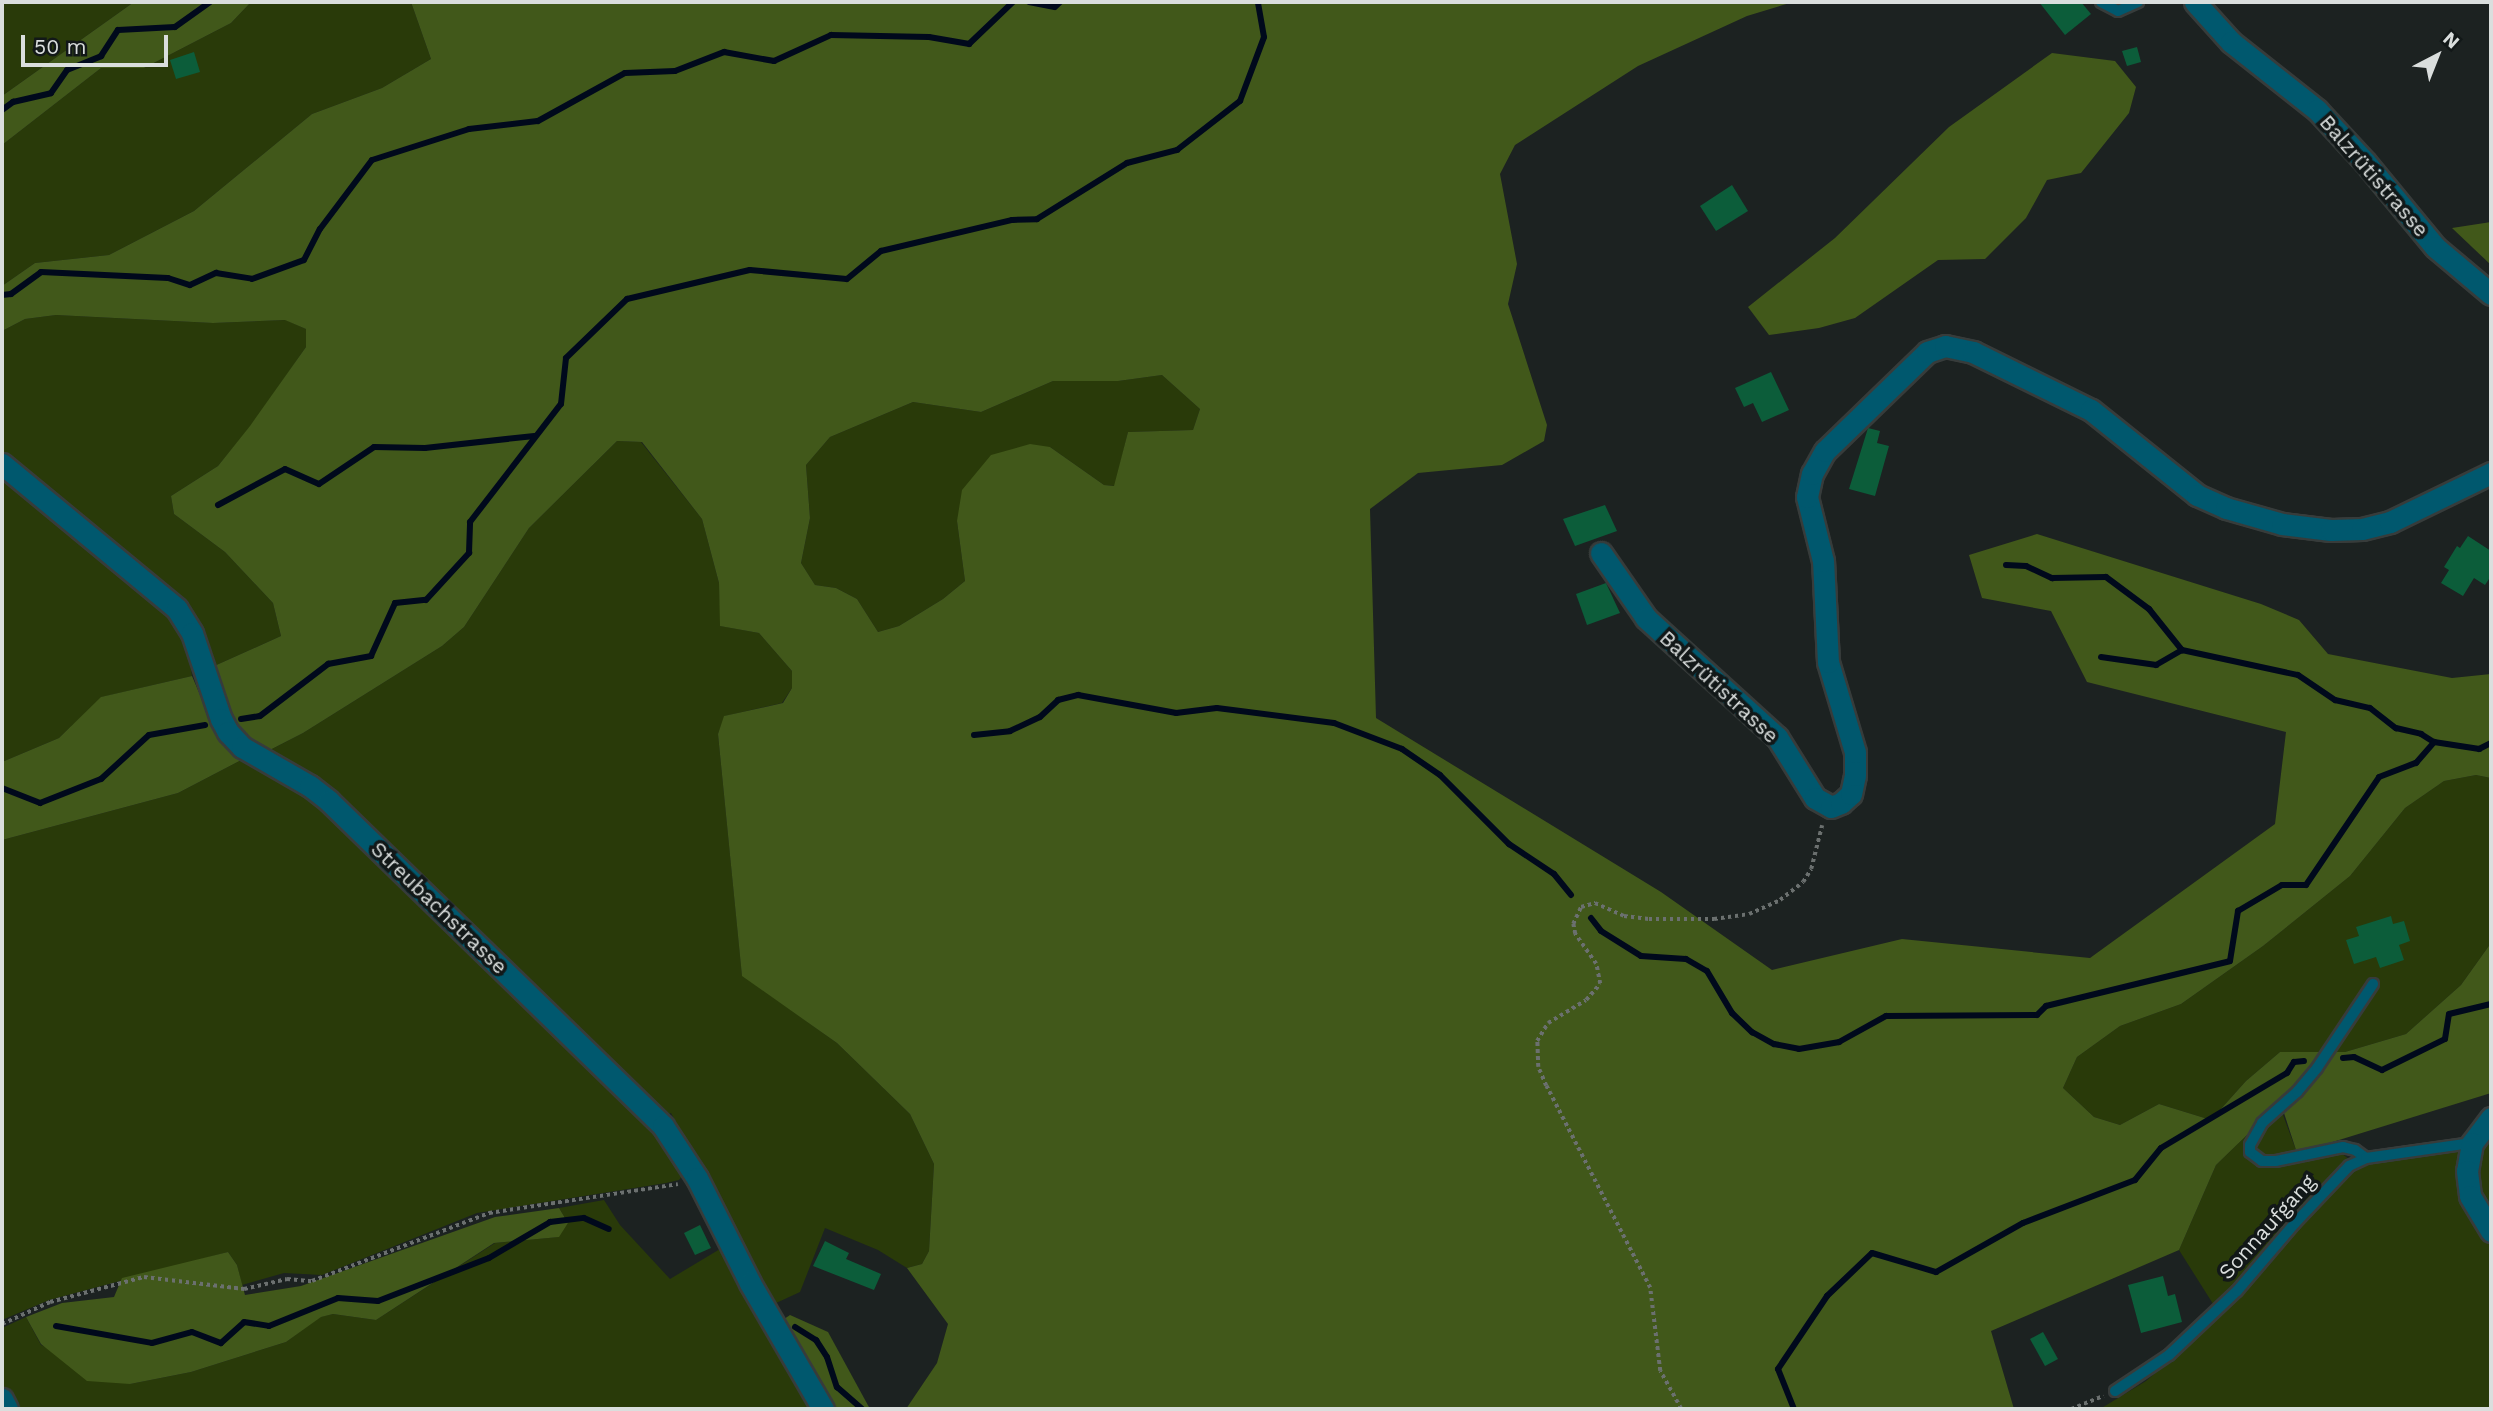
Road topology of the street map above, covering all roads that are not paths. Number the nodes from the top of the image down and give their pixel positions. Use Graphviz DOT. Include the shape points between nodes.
graph roads {
  1 [pos="2101,2"];
  2 [pos="2138,2"];
  3 [pos="2195,2"];
  4 [pos="2491,294"];
  5 [pos="2,464"];
  6 [pos="2491,473"];
  7 [pos="1601,553"];
  8 [pos="2373,984"];
  9 [pos="2491,1118"];
  10 [pos="2473,1143"];
  11 [pos="2366,1158"];
  12 [pos="2491,1231"];
  13 [pos="2115,1391"];
  14 [pos="2,1399"];
  15 [pos="7,1409"];
  16 [pos="823,1409"];
  1 -- 2 [label="lane" via="2118,11"];
  3 -- 4 [label="street, Balzrütistrasse" via="2231,42 2316,110 2435,247"];
  5 -- 16 [label="street, Streubachstrasse" via="177,609 192,633 221,719 242,747 329,801 663,1126 697,1178 750,1283"];
  6 -- 7 [label="street, Balzrütistrasse" via="2390,522 2362,529 2283,524 2197,495 2091,410 1973,352 1945,346 1927,352 1825,451 1812,474 1808,497 1823,561 1828,662 1852,739 1855,765 1851,794 1841,803 1826,806 1809,790 1777,737 1646,618"];
  8 -- 11 [label="lane" via="2317,1068 2262,1123 2250,1144 2250,1153 2262,1161 2343,1147"];
  9 -- 10 [label="street"];
  10 -- 11 [label="lane, Sonnaufgang"];
  10 -- 12 [label="street" via="2470,1196"];
  11 -- 13 [label="lane, Sonnaufgang" via="2349,1167 2321,1195 2237,1291 2188,1338"];
  14 -- 15 [label="street"];
}
